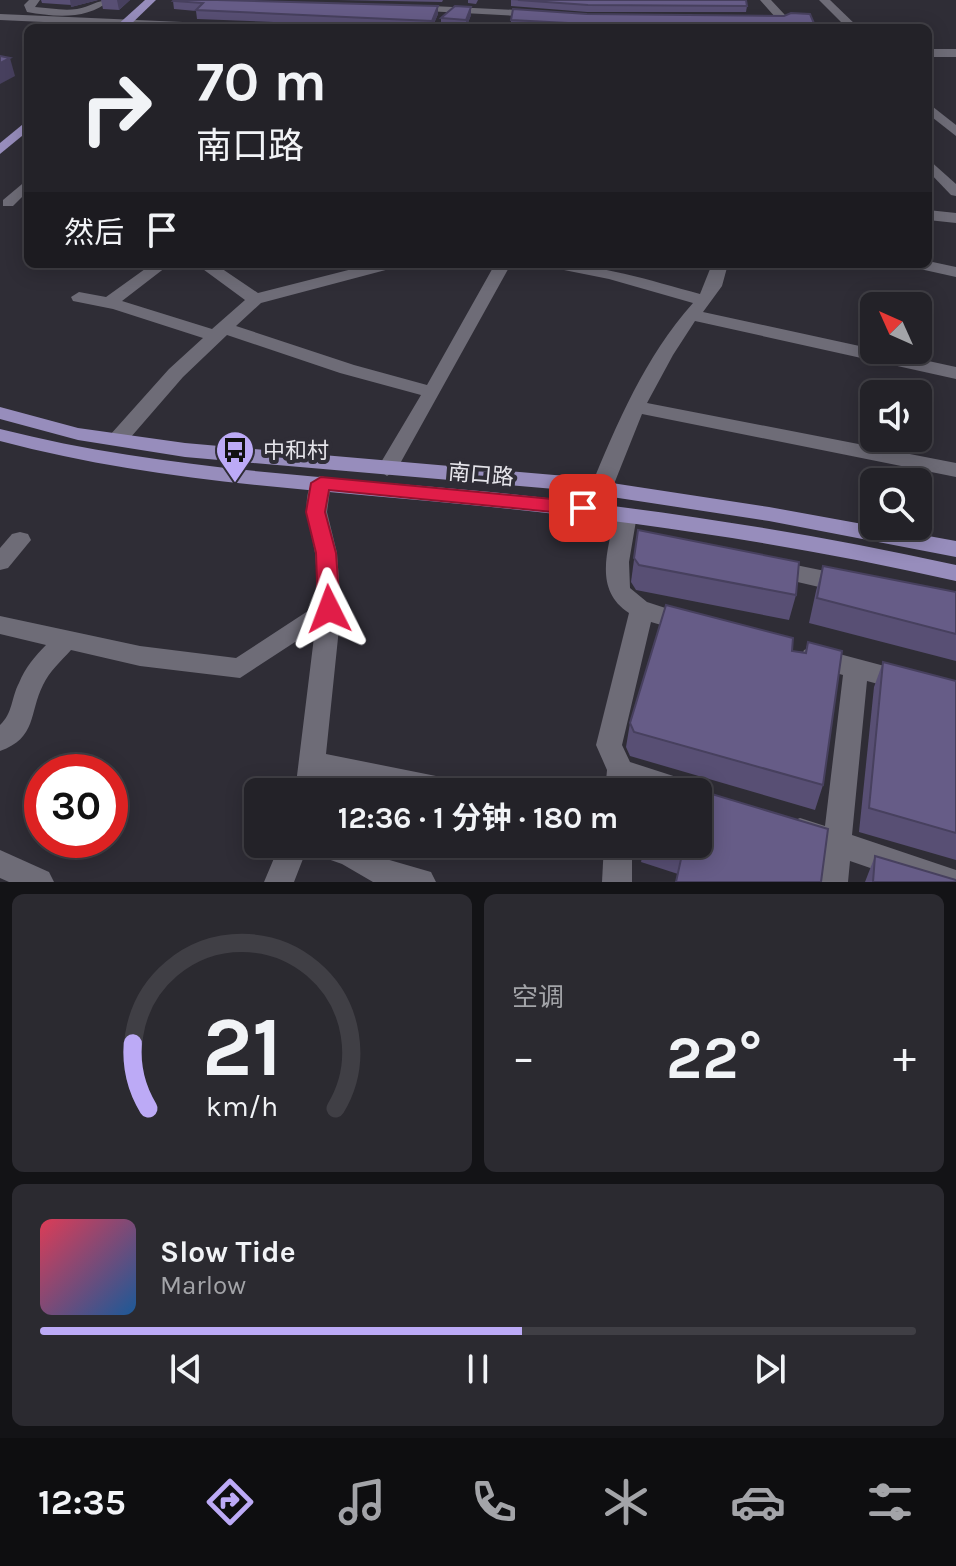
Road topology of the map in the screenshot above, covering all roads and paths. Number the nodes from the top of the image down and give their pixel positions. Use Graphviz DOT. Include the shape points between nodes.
graph roads {
  1 [pos="35,0"];
  2 [pos="68,0"];
  3 [pos="105,0"];
  4 [pos="151,0"];
  5 [pos="166,0"];
  6 [pos="765,0"];
  7 [pos="815,0"];
  8 [pos="824,0"];
  9 [pos="504,5"];
  10 [pos="395,8"];
  11 [pos="48,16"];
  12 [pos="555,16"];
  13 [pos="0,17"];
  14 [pos="767,20"];
  15 [pos="121,24"];
  16 [pos="131,24"];
  17 [pos="131,24"];
  18 [pos="495,24"];
  19 [pos="784,24"];
  20 [pos="840,24"];
  21 [pos="849,24"];
  22 [pos="0,27"];
  23 [pos="24,28"];
  24 [pos="932,53"];
  25 [pos="956,53"];
  26 [pos="932,101"];
  27 [pos="932,111"];
  28 [pos="24,112"];
  29 [pos="956,122"];
  30 [pos="24,129"];
  31 [pos="956,132"];
  32 [pos="0,133"];
  33 [pos="0,150"];
  34 [pos="932,167"];
  35 [pos="24,187"];
  36 [pos="956,192"];
  37 [pos="8,203"];
  38 [pos="932,215"];
  39 [pos="956,218"];
  40 [pos="932,267"];
  41 [pos="157,268"];
  42 [pos="210,268"];
  43 [pos="375,268"];
  44 [pos="501,268"];
  45 [pos="577,268"];
  46 [pos="720,268"];
  47 [pos="956,272"];
  48 [pos="79,297"];
  49 [pos="255,299"];
  50 [pos="109,303"];
  51 [pos="698,308"];
  52 [pos="219,332"];
  53 [pos="956,373"];
  54 [pos="431,392"];
  55 [pos="634,407"];
  56 [pos="0,413"];
  57 [pos="0,435"];
  58 [pos="117,440"];
  59 [pos="387,469"];
  60 [pos="956,470"];
  61 [pos="321,483"];
  62 [pos="601,489"];
  63 [pos="626,515"];
  64 [pos="20,540"];
  65 [pos="956,549"];
  66 [pos="0,562"];
  67 [pos="742,563"];
  68 [pos="956,573"];
  69 [pos="864,588"];
  70 [pos="329,609"];
  71 [pos="641,612"];
  72 [pos="0,625"];
  73 [pos="703,628"];
  74 [pos="67,639"];
  75 [pos="795,652"];
  76 [pos="856,669"];
  77 [pos="956,695"];
  78 [pos="0,740"];
  79 [pos="314,763"];
  80 [pos="311,778"];
  81 [pos="387,778"];
  82 [pos="619,778"];
  83 [pos="768,820"];
  84 [pos="837,843"];
  85 [pos="288,858"];
  86 [pos="358,858"];
  87 [pos="618,858"];
  88 [pos="0,863"];
  89 [pos="39,882"];
  90 [pos="279,882"];
  91 [pos="421,882"];
  92 [pos="617,882"];
  93 [pos="833,882"];
  94 [pos="951,882"];
  1 -- 11 [label="street" via="31,10"];
  2 -- 11 [label="street"];
  3 -- 11 [label="street" via="87,12"];
  4 -- 16 [label="main road"];
  5 -- 17 [label="main road"];
  6 -- 19 [label="street"];
  7 -- 20 [label="street"];
  8 -- 21 [label="street"];
  9 -- 10 [label="street"];
  9 -- 12 [label="street"];
  9 -- 18 [label="street"];
  11 -- 13 [label="street"];
  11 -- 15 [label="street"];
  14 -- 19 [label="street"];
  22 -- 23 [label="street"];
  24 -- 25 [label="street"];
  26 -- 29 [label="street"];
  27 -- 31 [label="street"];
  28 -- 32 [label="main road"];
  30 -- 33 [label="main road"];
  34 -- 36 [label="street"];
  35 -- 37 [label="street"];
  38 -- 39 [label="street"];
  40 -- 47 [label="street"];
  41 -- 50 [label="street"];
  42 -- 49 [label="street"];
  43 -- 49 [label="street"];
  44 -- 54 [label="street"];
  45 -- 51 [label="street" via="611,274"];
  46 -- 51 [label="street" via="719,281"];
  48 -- 50 [label="street"];
  49 -- 52 [label="street"];
  50 -- 52 [label="street"];
  51 -- 53 [label="street"];
  51 -- 55 [label="street" via="676,333"];
  52 -- 54 [label="street"];
  52 -- 58 [label="street"];
  54 -- 59 [label="street"];
  55 -- 60 [label="street"];
  55 -- 62 [label="street"];
  56 -- 58 [label="main road, 南口路"];
  57 -- 61 [label="main road, 南口路" via="96,457"];
  58 -- 59 [label="main road, 南口路"];
  59 -- 62 [label="main road, 南口路"];
  61 -- 63 [label="main road, 南口路"];
  61 -- 70 [label="street" via="316,512 326,553"];
  62 -- 65 [label="main road, 南口路"];
  63 -- 68 [label="main road, 南口路"];
  63 -- 71 [label="street" via="629,542 616,584"];
  64 -- 66 [label="street"];
  67 -- 69 [label="street"];
  70 -- 74 [label="street" via="240,668 140,656"];
  70 -- 79 [label="street"];
  71 -- 73 [label="street"];
  71 -- 82 [label="street" via="609,745"];
  72 -- 74 [label="street"];
  74 -- 78 [label="street" via="31,683 16,727"];
  75 -- 76 [label="street"];
  76 -- 77 [label="street"];
  76 -- 84 [label="street"];
  79 -- 80 [label="street"];
  79 -- 81 [label="street"];
  83 -- 84 [label="street"];
  84 -- 93 [label="street"];
  84 -- 94 [label="street"];
  85 -- 90 [label="street"];
  86 -- 91 [label="street" via="380,871"];
  87 -- 92 [label="street"];
  88 -- 89 [label="street"];
}
